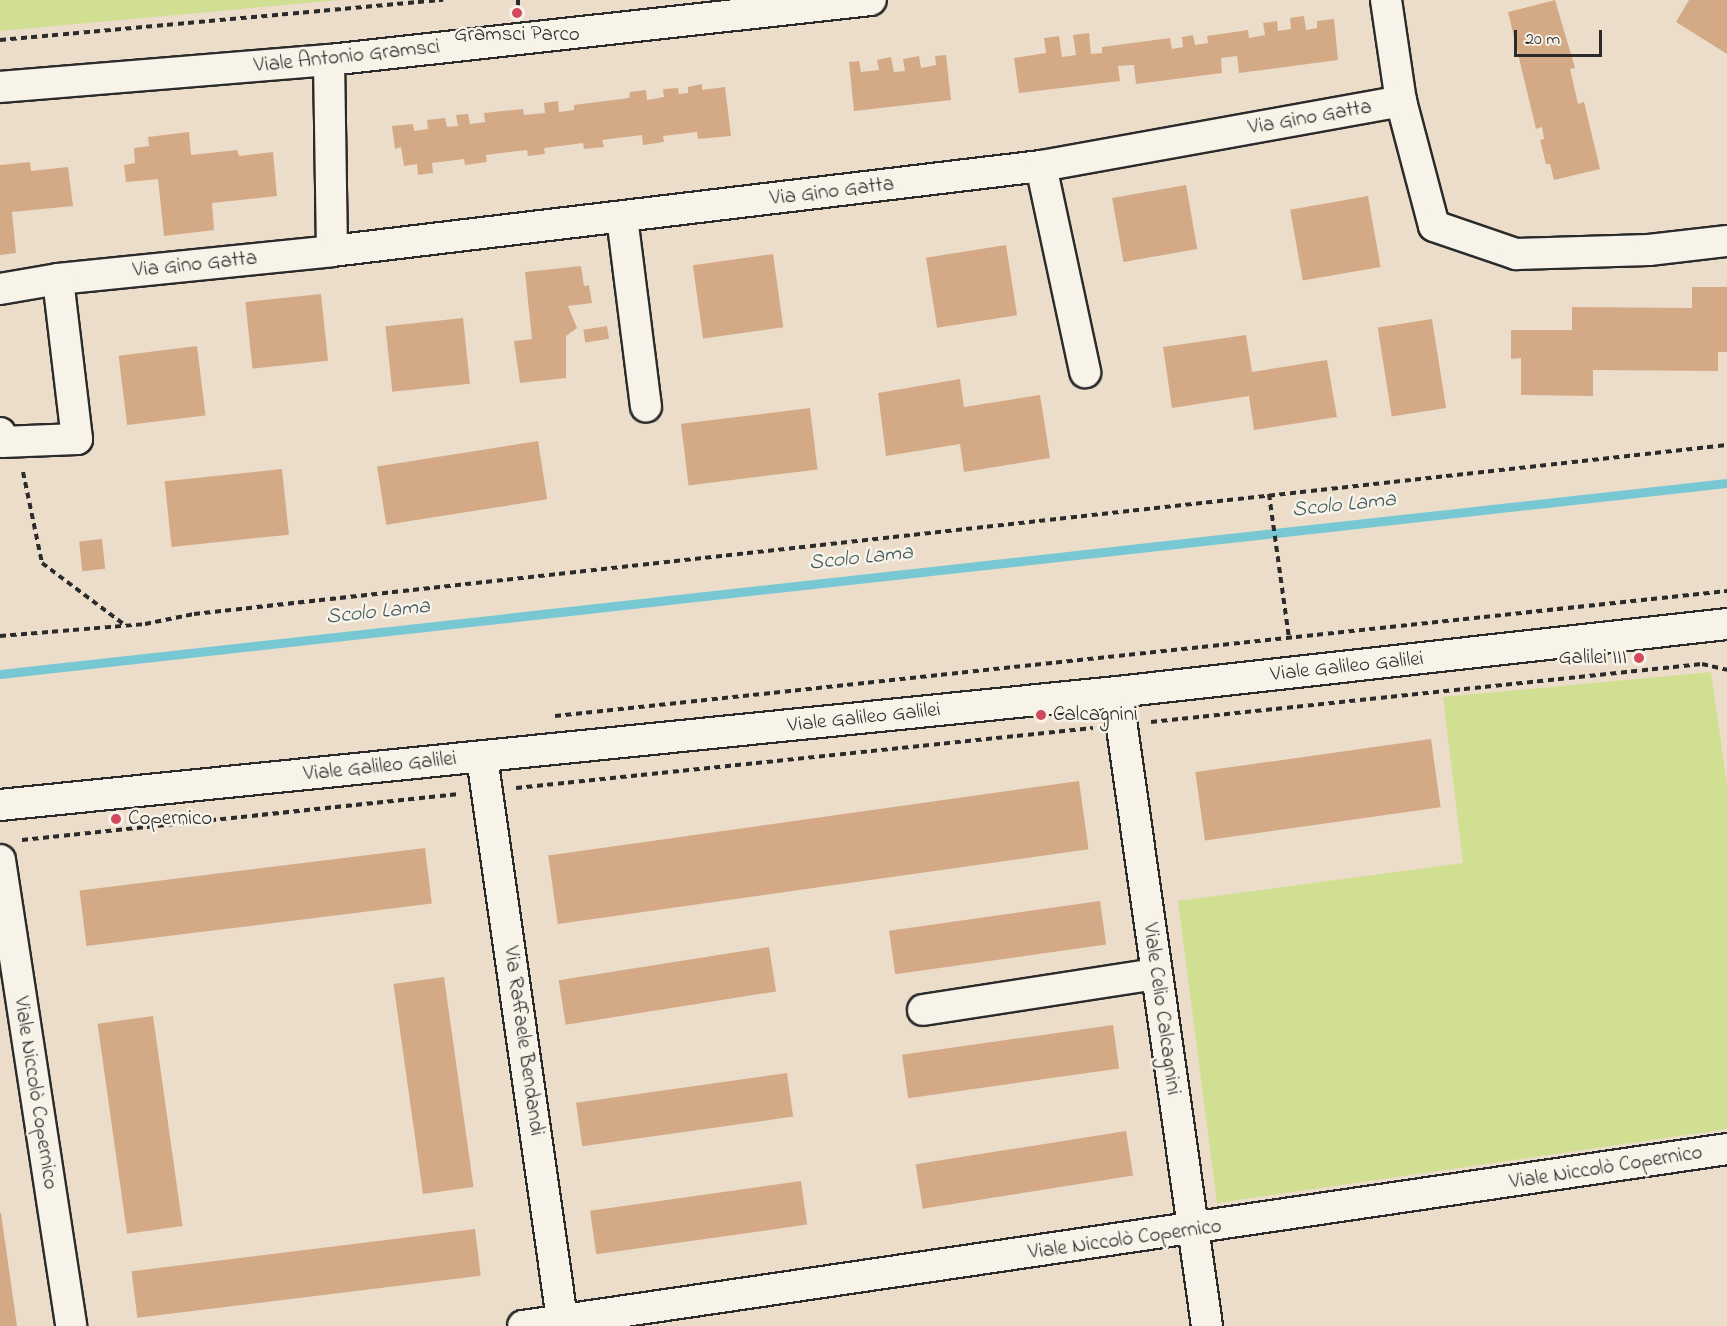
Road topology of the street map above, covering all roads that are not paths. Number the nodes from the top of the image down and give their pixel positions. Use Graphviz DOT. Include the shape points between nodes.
graph roads {
  1 [pos="871,0"];
  2 [pos="1386,0"];
  3 [pos="329,60"];
  4 [pos="0,87"];
  5 [pos="1401,101"];
  6 [pos="1041,166"];
  7 [pos="622,218"];
  8 [pos="1727,241"];
  9 [pos="332,251"];
  10 [pos="58,279"];
  11 [pos="0,289"];
  12 [pos="1085,372"];
  13 [pos="646,406"];
  14 [pos="1,437"];
  15 [pos="1727,624"];
  16 [pos="1117,692"];
  17 [pos="482,756"];
  18 [pos="0,805"];
  19 [pos="0,860"];
  20 [pos="1156,974"];
  21 [pos="924,1010"];
  22 [pos="1727,1149"];
  23 [pos="1194,1230"];
  24 [pos="563,1323"];
  25 [pos="71,1326"];
  26 [pos="523,1326"];
  27 [pos="1207,1326"];
  1 -- 3 [label="street, Viale Antonio Gramsci"];
  2 -- 5 [label="street"];
  3 -- 4 [label="street, Viale Antonio Gramsci"];
  3 -- 9 [label="street"];
  5 -- 6 [label="street, Via Gino Gatta"];
  5 -- 8 [label="street" via="1434,226 1516,254 1649,250"];
  6 -- 7 [label="street, Via Gino Gatta"];
  6 -- 12 [label="street"];
  7 -- 9 [label="street, Via Gino Gatta"];
  7 -- 13 [label="street"];
  9 -- 10 [label="street, Via Gino Gatta"];
  10 -- 11 [label="street, Via Gino Gatta"];
  10 -- 14 [label="street" via="76,439"];
  15 -- 16 [label="street, Viale Galileo Galilei"];
  16 -- 17 [label="street, Viale Galileo Galilei"];
  16 -- 20 [label="street, Viale Celio Calcagnini"];
  17 -- 18 [label="street, Viale Galileo Galilei"];
  17 -- 24 [label="street, Via Raffaele Bendandi"];
  19 -- 25 [label="street, Viale Niccolò Copernico"];
  20 -- 21 [label="street"];
  20 -- 23 [label="street, Viale Celio Calcagnini"];
  22 -- 23 [label="street, Viale Niccolò Copernico"];
  23 -- 24 [label="street, Viale Niccolò Copernico"];
  23 -- 27 [label="street, Viale Celio Calcagnini"];
  24 -- 26 [label="street, Viale Niccolò Copernico"];
}
